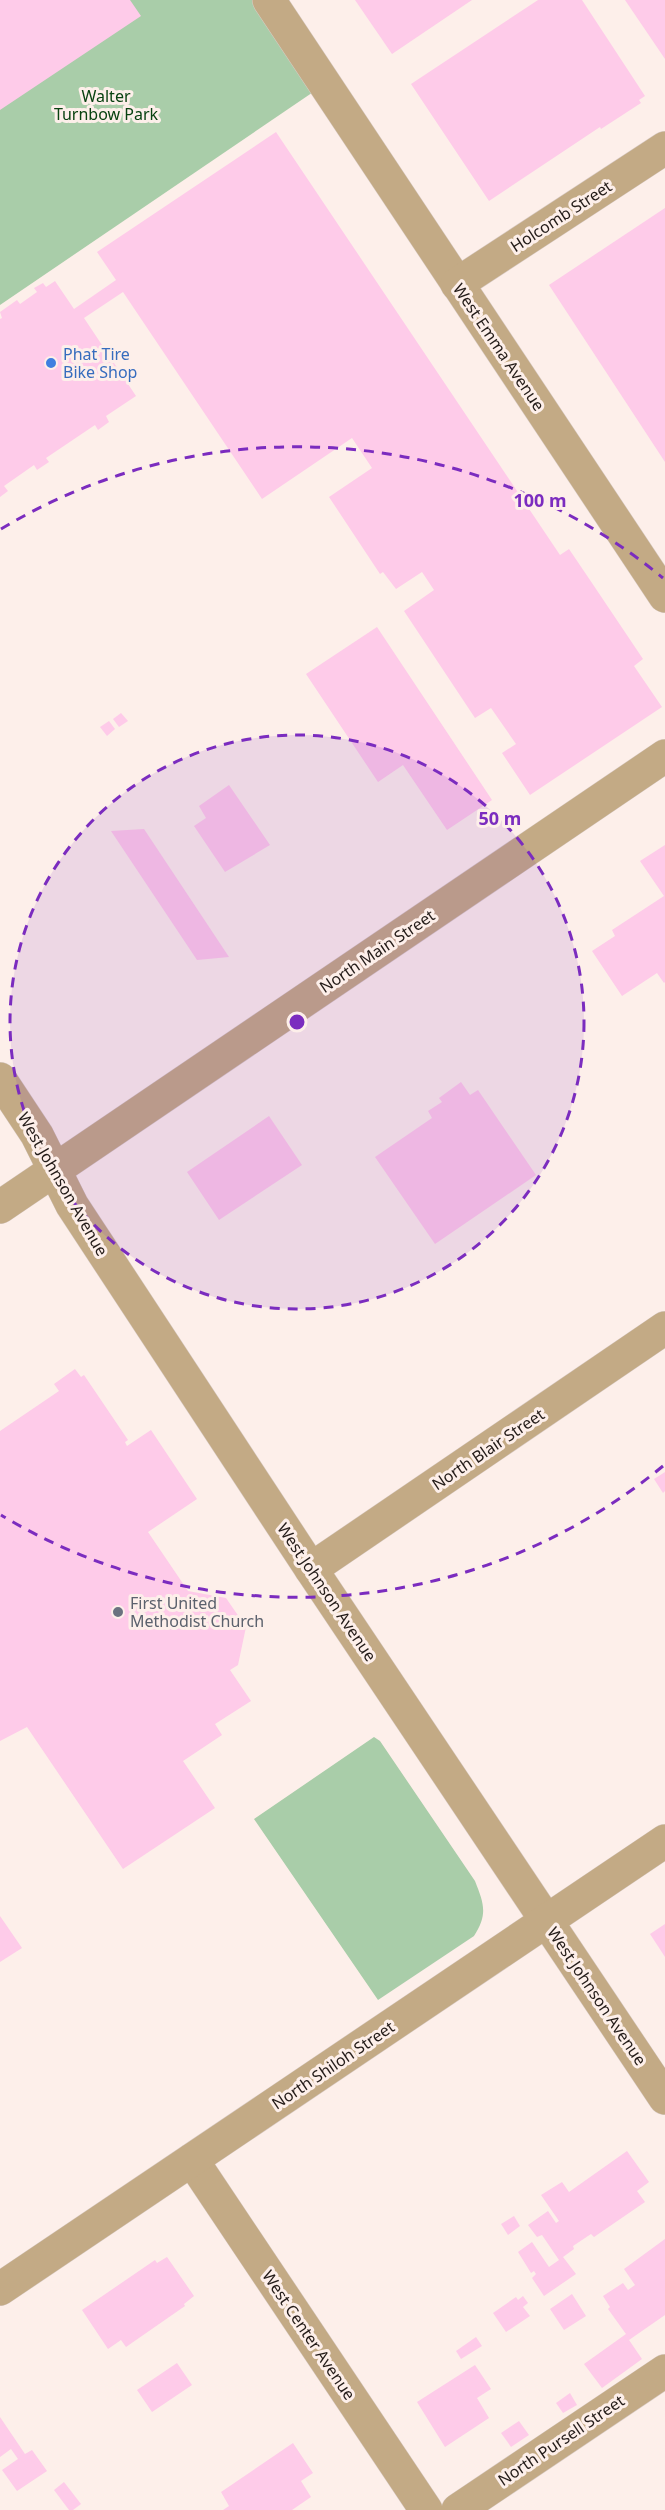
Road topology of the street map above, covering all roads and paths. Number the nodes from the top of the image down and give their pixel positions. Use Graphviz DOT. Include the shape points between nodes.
graph roads {
  1 [pos="269,0"];
  2 [pos="665,148"];
  3 [pos="457,284"];
  4 [pos="665,596"];
  5 [pos="665,756"];
  6 [pos="0,1079"];
  7 [pos="54,1170"];
  8 [pos="0,1207"];
  9 [pos="665,1328"];
  10 [pos="311,1569"];
  11 [pos="665,1841"];
  12 [pos="546,1921"];
  13 [pos="665,2098"];
  14 [pos="192,2160"];
  15 [pos="0,2289"];
  16 [pos="665,2371"];
  17 [pos="426,2510"];
  18 [pos="458,2510"];
  1 -- 3 [label="street, West Emma Avenue"];
  2 -- 3 [label="street, Holcomb Street"];
  3 -- 4 [label="street, West Emma Avenue"];
  5 -- 7 [label="street, North Main Street"];
  6 -- 7 [label="street, West Johnson Avenue" via="37,1135"];
  7 -- 8 [label="street, North Main Street"];
  7 -- 10 [label="street, West Johnson Avenue" via="72,1206"];
  9 -- 10 [label="street, North Blair Street"];
  10 -- 12 [label="street, West Johnson Avenue"];
  11 -- 12 [label="street, North Shiloh Street"];
  12 -- 13 [label="street, West Johnson Avenue"];
  12 -- 14 [label="street, North Shiloh Street"];
  14 -- 15 [label="street, North Shiloh Street"];
  14 -- 17 [label="street, West Center Avenue"];
  16 -- 18 [label="street, North Pursell Street"];
}
